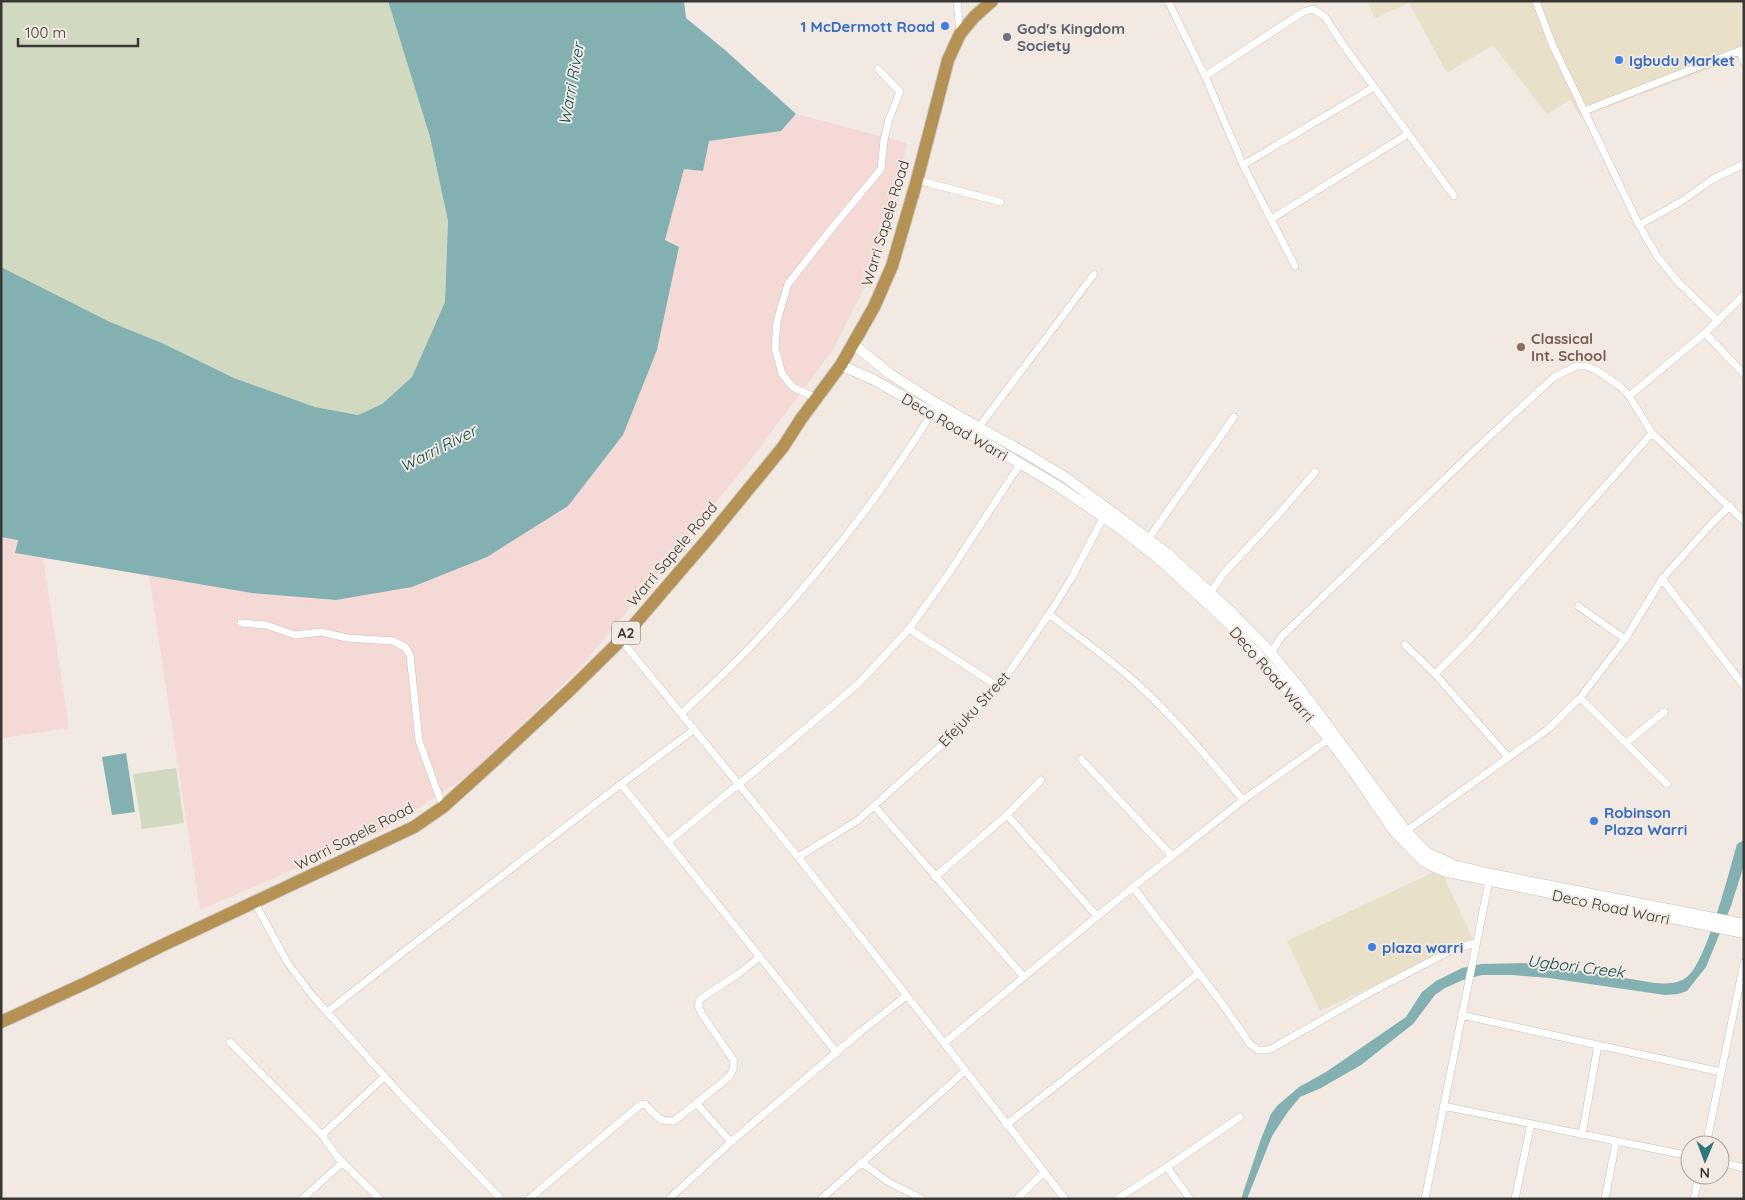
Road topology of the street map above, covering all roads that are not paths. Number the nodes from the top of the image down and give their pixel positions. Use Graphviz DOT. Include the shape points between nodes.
graph roads {
  1 [pos="957,1"];
  2 [pos="992,1"];
  3 [pos="1168,1"];
  4 [pos="1536,1"];
  5 [pos="960,34"];
  6 [pos="1741,50"];
  7 [pos="1744,62"];
  8 [pos="878,69"];
  9 [pos="1205,76"];
  10 [pos="1374,87"];
  11 [pos="1584,111"];
  12 [pos="1408,134"];
  13 [pos="1744,164"];
  14 [pos="1243,165"];
  15 [pos="917,180"];
  16 [pos="1454,196"];
  17 [pos="1001,202"];
  18 [pos="1271,219"];
  19 [pos="1639,225"];
  20 [pos="1295,266"];
  21 [pos="1094,274"];
  22 [pos="1744,295"];
  23 [pos="1718,321"];
  24 [pos="1705,333"];
  25 [pos="853,344"];
  26 [pos="841,365"];
  27 [pos="1744,374"];
  28 [pos="1629,396"];
  29 [pos="816,398"];
  30 [pos="932,413"];
  31 [pos="1234,417"];
  32 [pos="979,428"];
  33 [pos="1652,433"];
  34 [pos="1020,464"];
  35 [pos="1315,472"];
  36 [pos="1730,506"];
  37 [pos="1103,518"];
  38 [pos="1744,521"];
  39 [pos="1146,542"];
  40 [pos="1662,578"];
  41 [pos="1210,593"];
  42 [pos="1578,606"];
  43 [pos="1050,614"];
  44 [pos="241,623"];
  45 [pos="909,629"];
  46 [pos="1625,639"];
  47 [pos="621,640"];
  48 [pos="1405,645"];
  49 [pos="1271,653"];
  50 [pos="1435,674"];
  51 [pos="999,686"];
  52 [pos="1744,686"];
  53 [pos="1580,698"];
  54 [pos="1664,712"];
  55 [pos="682,713"];
  56 [pos="695,730"];
  57 [pos="1329,740"];
  58 [pos="1626,743"];
  59 [pos="1508,757"];
  60 [pos="1081,759"];
  61 [pos="1041,780"];
  62 [pos="738,783"];
  63 [pos="621,784"];
  64 [pos="1667,784"];
  65 [pos="1243,800"];
  66 [pos="874,806"];
  67 [pos="443,807"];
  68 [pos="1007,815"];
  69 [pos="1406,831"];
  70 [pos="668,842"];
  71 [pos="1172,856"];
  72 [pos="798,857"];
  73 [pos="935,876"];
  74 [pos="1489,880"];
  75 [pos="1133,887"];
  76 [pos="255,903"];
  77 [pos="1097,916"];
  78 [pos="1708,922"];
  79 [pos="1736,926"];
  80 [pos="1744,933"];
  81 [pos="1476,943"];
  82 [pos="760,956"];
  83 [pos="1744,963"];
  84 [pos="1200,973"];
  85 [pos="1024,977"];
  86 [pos="906,996"];
  87 [pos="327,1012"];
  88 [pos="1461,1015"];
  89 [pos="1,1022"];
  90 [pos="230,1042"];
  91 [pos="944,1043"];
  92 [pos="1598,1045"];
  93 [pos="837,1053"];
  94 [pos="965,1071"];
  95 [pos="1721,1072"];
  96 [pos="384,1077"];
  97 [pos="696,1103"];
  98 [pos="1443,1106"];
  99 [pos="1240,1117"];
  100 [pos="1530,1124"];
  101 [pos="1006,1125"];
  102 [pos="322,1135"];
  103 [pos="1582,1135"];
  104 [pos="1708,1135"];
  105 [pos="731,1142"];
  106 [pos="1616,1142"];
  107 [pos="1680,1154"];
  108 [pos="343,1162"];
  109 [pos="861,1162"];
  110 [pos="1730,1164"];
  111 [pos="1167,1167"];
  112 [pos="1744,1168"];
  113 [pos="1044,1172"];
  114 [pos="1697,1185"];
  115 [pos="302,1199"];
  116 [pos="380,1199"];
  117 [pos="501,1199"];
  118 [pos="529,1199"];
  119 [pos="669,1199"];
  120 [pos="821,1199"];
  121 [pos="922,1199"];
  122 [pos="1017,1199"];
  123 [pos="1065,1199"];
  124 [pos="1117,1199"];
  125 [pos="1190,1199"];
  126 [pos="1425,1199"];
  127 [pos="1515,1199"];
  128 [pos="1605,1199"];
  129 [pos="1694,1199"];
  1 -- 5 [label="street"];
  2 -- 5 [label="highway, Warri Sapele Road / A2"];
  3 -- 9 [label="street"];
  4 -- 11 [label="street" via="1552,44"];
  5 -- 15 [label="highway, Warri Sapele Road / A2" via="948,60"];
  6 -- 7 [label="street"];
  6 -- 11 [label="street"];
  8 -- 29 [label="street" via="900,92 885,133 881,169 788,284 777,321 775,348 782,374 793,387"];
  9 -- 10 [label="street" via="1303,12 1313,9 1325,17"];
  9 -- 14 [label="street"];
  10 -- 12 [label="street"];
  10 -- 14 [label="street"];
  11 -- 19 [label="street"];
  12 -- 16 [label="street"];
  12 -- 18 [label="street"];
  13 -- 19 [label="street" via="1713,179"];
  14 -- 18 [label="street"];
  15 -- 17 [label="street"];
  15 -- 25 [label="highway, Warri Sapele Road / A2" via="892,266"];
  18 -- 20 [label="street"];
  19 -- 23 [label="street" via="1657,256 1678,282"];
  21 -- 32 [label="street"];
  22 -- 23 [label="street"];
  23 -- 24 [label="street"];
  24 -- 27 [label="street"];
  24 -- 28 [label="street"];
  25 -- 26 [label="highway, Warri Sapele Road / A2"];
  25 -- 32 [label="main road, Deco Road Warri" via="890,374"];
  26 -- 29 [label="highway, Warri Sapele Road / A2"];
  26 -- 30 [label="main road, Deco Road Warri"];
  28 -- 33 [label="street"];
  28 -- 49 [label="street" via="1606,376 1586,366 1577,366 1554,377 1281,637"];
  29 -- 47 [label="highway, Warri Sapele Road / A2" via="777,454"];
  30 -- 34 [label="main road, Deco Road Warri"];
  30 -- 55 [label="street" via="858,522 807,585 752,646"];
  31 -- 39 [label="street"];
  32 -- 39 [label="main road, Deco Road Warri" via="1065,477"];
  33 -- 36 [label="street"];
  33 -- 50 [label="street" via="1472,637"];
  34 -- 37 [label="main road, Deco Road Warri"];
  34 -- 45 [label="street"];
  35 -- 41 [label="street"];
  36 -- 38 [label="street"];
  36 -- 40 [label="street"];
  37 -- 39 [label="main road, Deco Road Warri"];
  37 -- 43 [label="street, Efejuku Street"];
  39 -- 41 [label="main road, Deco Road Warri" via="1167,552"];
  39 -- 57 [label="main road, Deco Road Warri" via="1160,560 1264,660"];
  40 -- 46 [label="street"];
  40 -- 52 [label="street"];
  41 -- 49 [label="main road, Deco Road Warri"];
  42 -- 46 [label="street"];
  43 -- 51 [label="street, Efejuku Street"];
  43 -- 65 [label="street" via="1146,692"];
  44 -- 67 [label="street" via="266,625 294,635 321,632 347,638 392,641 405,647 410,655 419,741"];
  45 -- 51 [label="street"];
  45 -- 62 [label="street" via="859,683"];
  46 -- 53 [label="street"];
  47 -- 55 [label="street"];
  47 -- 67 [label="highway, Warri Sapele Road / A2"];
  48 -- 50 [label="street"];
  49 -- 69 [label="main road, Deco Road Warri"];
  50 -- 59 [label="street"];
  51 -- 66 [label="street, Efejuku Street" via="955,733"];
  53 -- 58 [label="street"];
  53 -- 59 [label="street" via="1548,728"];
  54 -- 58 [label="street"];
  55 -- 56 [label="street"];
  56 -- 62 [label="street"];
  56 -- 63 [label="street"];
  57 -- 65 [label="street"];
  57 -- 74 [label="main road, Deco Road Warri" via="1393,830 1424,862 1443,871"];
  58 -- 64 [label="street"];
  59 -- 69 [label="street"];
  60 -- 71 [label="street"];
  61 -- 68 [label="street"];
  62 -- 70 [label="street"];
  62 -- 72 [label="street"];
  63 -- 70 [label="street"];
  63 -- 87 [label="street"];
  65 -- 71 [label="street"];
  66 -- 72 [label="street, Efejuku Street" via="857,821"];
  66 -- 73 [label="street"];
  67 -- 76 [label="highway, Warri Sapele Road / A2" via="414,827"];
  68 -- 73 [label="street"];
  68 -- 77 [label="street"];
  69 -- 78 [label="main road, Deco Road Warri" via="1426,852 1454,865"];
  70 -- 82 [label="street"];
  71 -- 75 [label="street"];
  72 -- 86 [label="street"];
  73 -- 85 [label="street"];
  74 -- 78 [label="main road, Deco Road Warri"];
  74 -- 81 [label="street"];
  75 -- 77 [label="street"];
  75 -- 84 [label="street"];
  76 -- 87 [label="street" via="287,962"];
  76 -- 89 [label="highway, Warri Sapele Road / A2"];
  77 -- 85 [label="street"];
  78 -- 79 [label="main road"];
  79 -- 80 [label="main road"];
  81 -- 84 [label="street" via="1454,949 1266,1050 1258,1050 1250,1044"];
  81 -- 88 [label="street"];
  82 -- 93 [label="street"];
  82 -- 97 [label="street" via="700,999 698,1006 734,1061 734,1070"];
  83 -- 95 [label="street"];
  84 -- 101 [label="street"];
  85 -- 91 [label="street"];
  86 -- 91 [label="street"];
  86 -- 93 [label="street"];
  87 -- 96 [label="street"];
  88 -- 92 [label="street"];
  88 -- 98 [label="street"];
  90 -- 102 [label="street"];
  91 -- 94 [label="street"];
  92 -- 95 [label="street"];
  92 -- 103 [label="street"];
  93 -- 105 [label="street"];
  94 -- 101 [label="street"];
  94 -- 109 [label="street"];
  95 -- 104 [label="street"];
  96 -- 102 [label="street"];
  96 -- 117 [label="street"];
  97 -- 105 [label="street"];
  97 -- 118 [label="street" via="674,1121 664,1121 645,1104 640,1105"];
  98 -- 100 [label="street"];
  98 -- 126 [label="street"];
  99 -- 111 [label="street"];
  100 -- 103 [label="street"];
  100 -- 127 [label="street"];
  101 -- 113 [label="street"];
  102 -- 108 [label="street"];
  103 -- 106 [label="street"];
  105 -- 119 [label="street"];
  106 -- 107 [label="street"];
  106 -- 128 [label="street"];
  108 -- 115 [label="street"];
  108 -- 116 [label="street"];
  109 -- 120 [label="street"];
  109 -- 121 [label="street" via="887,1181"];
  110 -- 112 [label="street"];
  111 -- 124 [label="street"];
  111 -- 125 [label="street"];
  113 -- 122 [label="street"];
  113 -- 123 [label="street"];
  114 -- 129 [label="street"];
}
